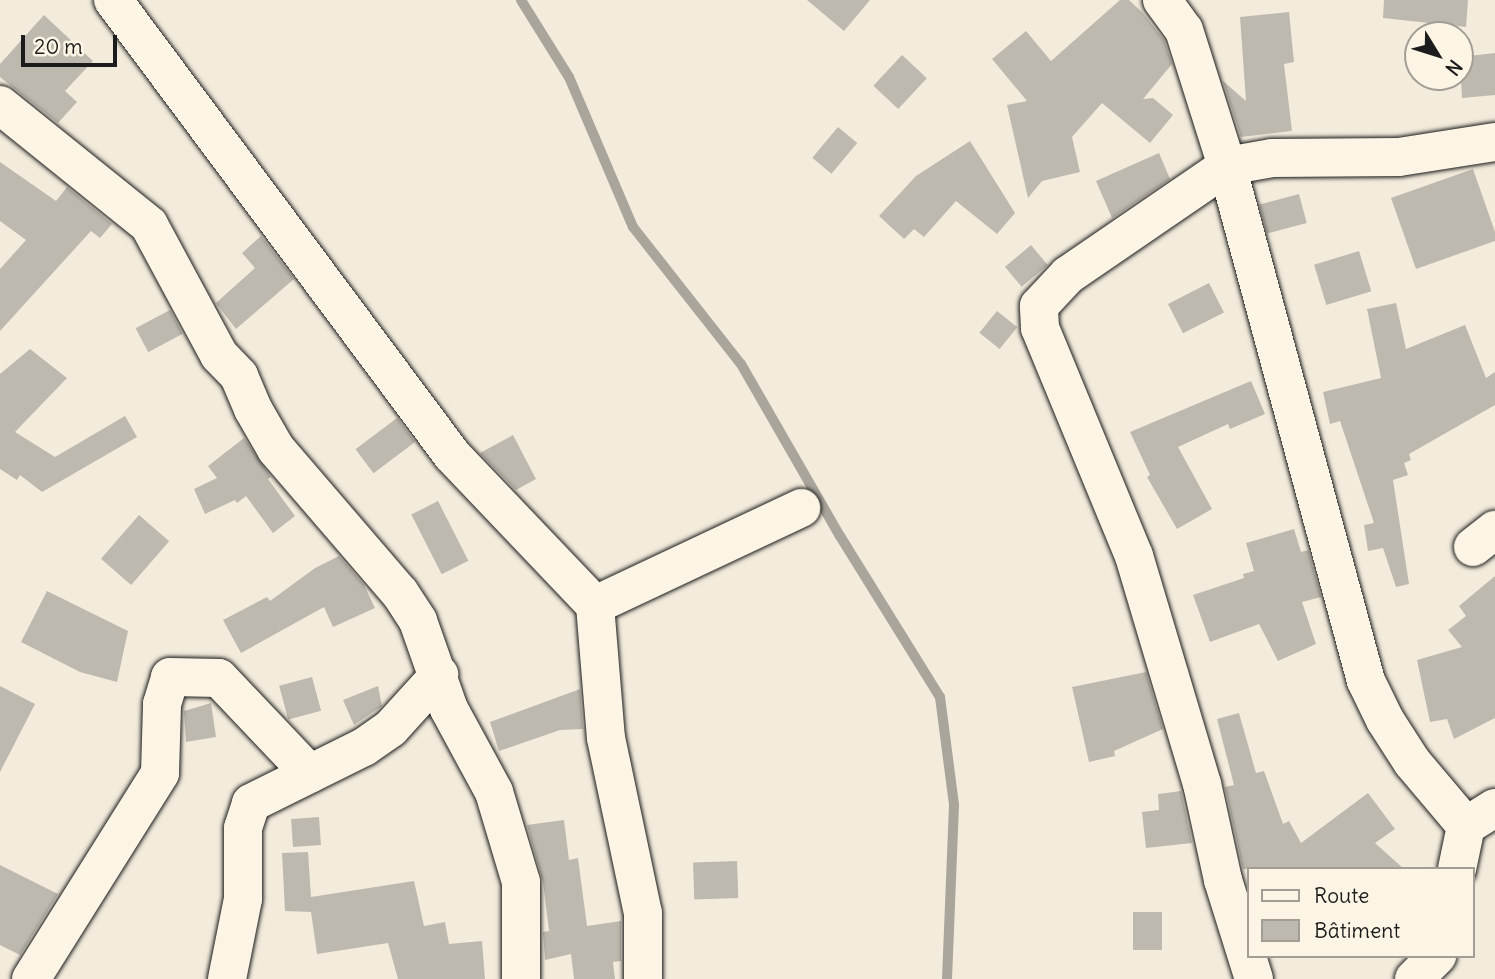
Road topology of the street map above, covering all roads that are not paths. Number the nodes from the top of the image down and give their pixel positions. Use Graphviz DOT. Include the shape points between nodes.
graph roads {
  1 [pos="113,0"];
  2 [pos="1162,0"];
  3 [pos="0,105"];
  4 [pos="1495,142"];
  5 [pos="1227,166"];
  6 [pos="801,508"];
  7 [pos="595,606"];
  8 [pos="439,675"];
  9 [pos="310,774"];
  10 [pos="1481,817"];
  11 [pos="1458,867"];
  12 [pos="1246,953"];
  13 [pos="1247,958"];
  14 [pos="1435,958"];
  15 [pos="31,979"];
  16 [pos="227,979"];
  17 [pos="521,979"];
  18 [pos="643,979"];
  19 [pos="1254,979"];
  20 [pos="1414,979"];
  1 -- 7 [label="street" via="452,454"];
  2 -- 5 [label="street" via="1184,30"];
  3 -- 8 [label="street" via="149,225 219,355 239,376 276,449 400,593 418,621"];
  4 -- 5 [label="street" via="1399,157 1272,158"];
  5 -- 10 [label="street" via="1366,681 1412,762"];
  5 -- 12 [label="street" via="1068,275 1039,306 1040,328 1134,556 1202,784 1223,880"];
  6 -- 7 [label="street"];
  7 -- 18 [label="street" via="606,738 643,912"];
  8 -- 9 [label="street" via="391,728"];
  8 -- 17 [label="street" via="449,709 494,792 521,882"];
  9 -- 15 [label="street" via="219,678 170,677 162,704 160,773"];
  9 -- 16 [label="street" via="251,803 243,828 243,899"];
  10 -- 11 [label="street"];
  13 -- 19 [label="street"];
  14 -- 20 [label="street"];
}
